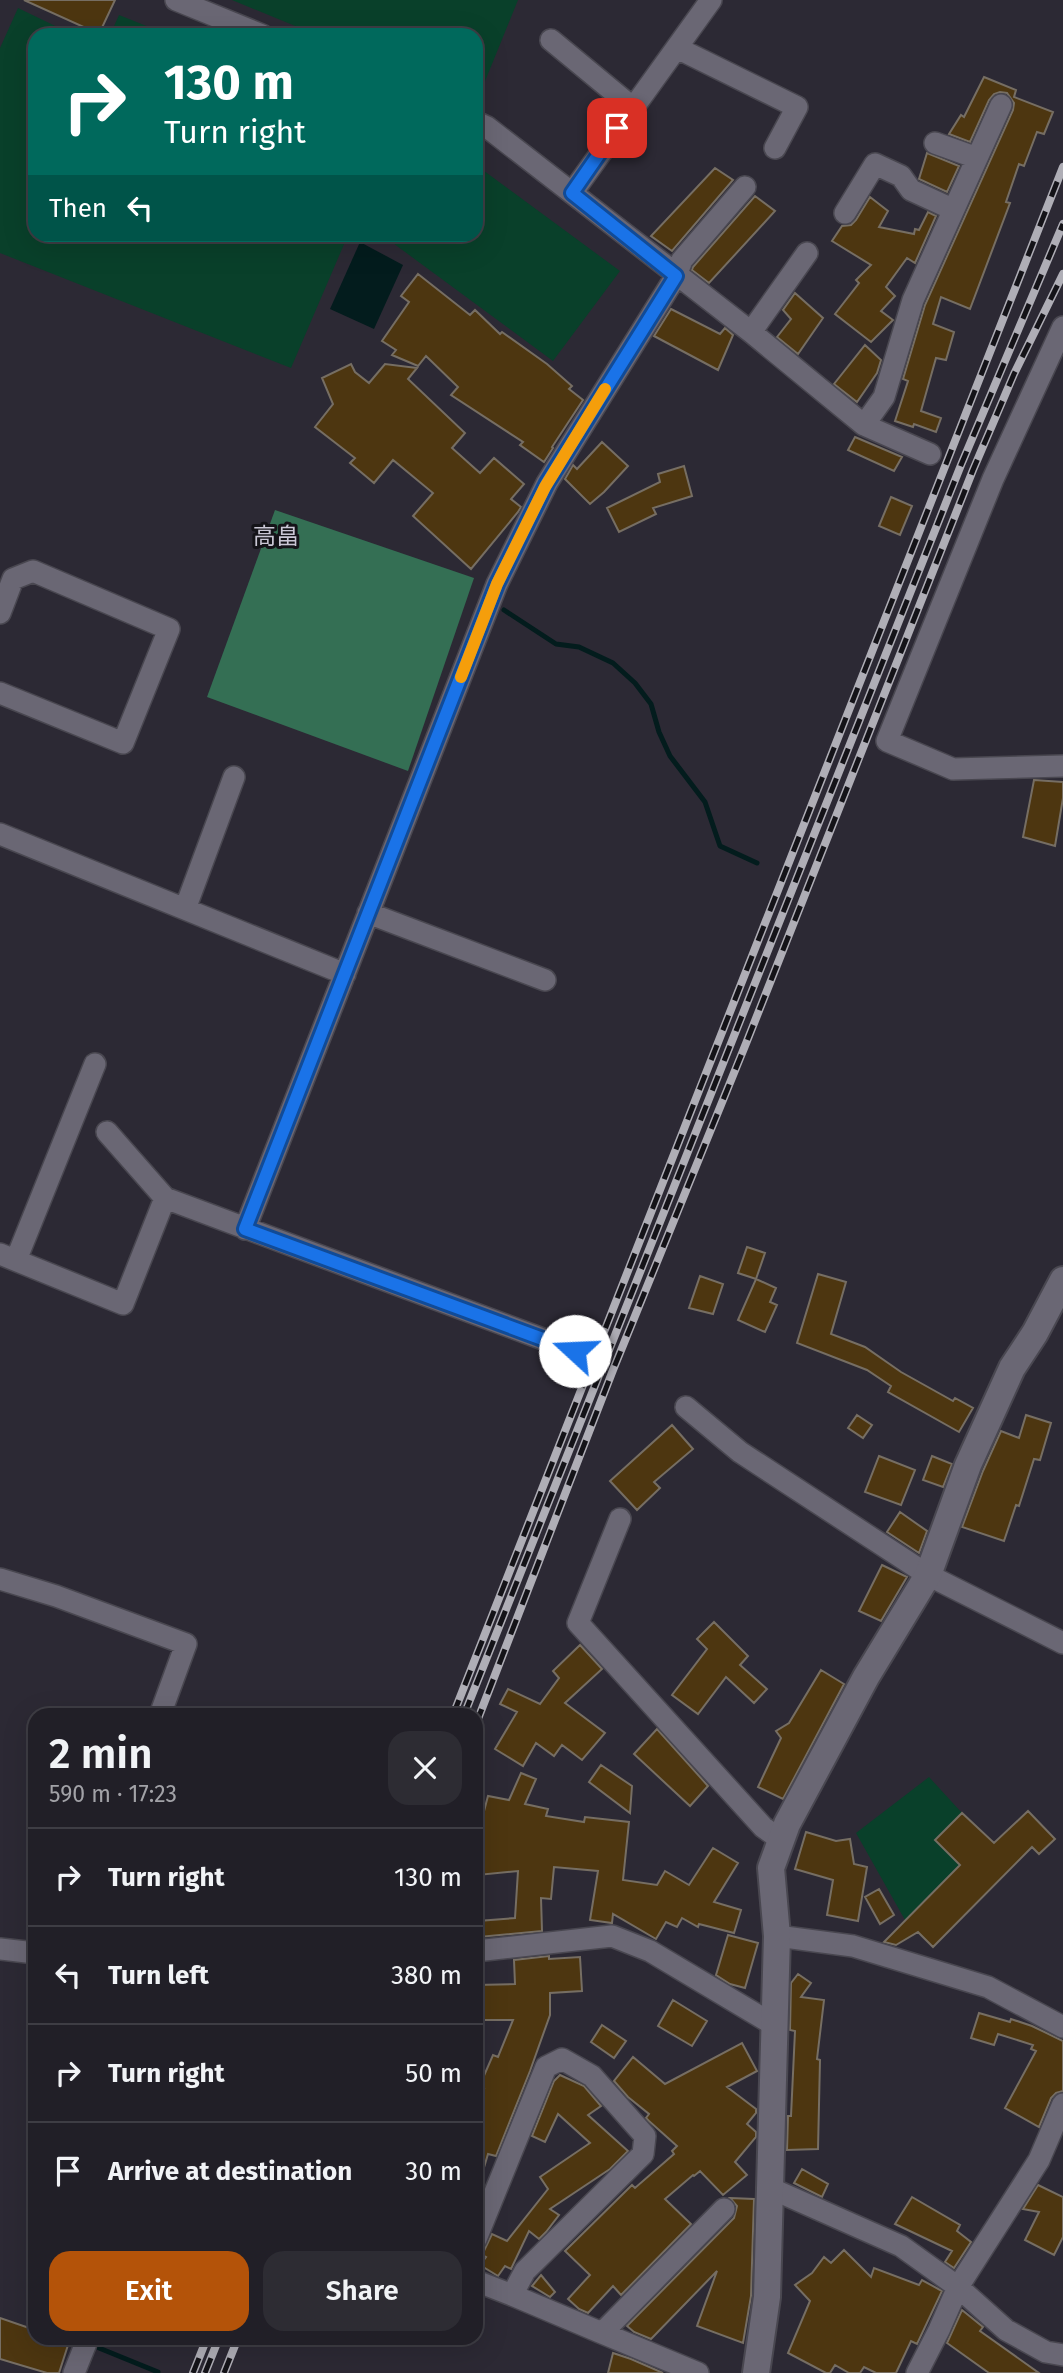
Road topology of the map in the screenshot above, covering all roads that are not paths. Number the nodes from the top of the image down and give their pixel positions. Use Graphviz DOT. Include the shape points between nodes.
graph roads {
  1 [pos="176,0"];
  2 [pos="711,0"];
  3 [pos="245,28"];
  4 [pos="551,40"];
  5 [pos="677,48"];
  6 [pos="1001,105"];
  7 [pos="632,107"];
  8 [pos="483,125"];
  9 [pos="935,144"];
  10 [pos="775,148"];
  11 [pos="977,158"];
  12 [pos="745,187"];
  13 [pos="572,193"];
  14 [pos="952,209"];
  15 [pos="845,213"];
  16 [pos="807,253"];
  17 [pos="676,276"];
  18 [pos="1063,327"];
  19 [pos="751,332"];
  20 [pos="864,425"];
  21 [pos="930,454"];
  22 [pos="0,613"];
  23 [pos="0,693"];
  24 [pos="1063,766"];
  25 [pos="234,777"];
  26 [pos="0,834"];
  27 [pos="185,909"];
  28 [pos="368,913"];
  29 [pos="345,974"];
  30 [pos="545,980"];
  31 [pos="95,1064"];
  32 [pos="107,1132"];
  33 [pos="165,1198"];
  34 [pos="245,1229"];
  35 [pos="8,1257"];
  36 [pos="1063,1280"];
  37 [pos="575,1351"];
  38 [pos="687,1407"];
  39 [pos="620,1520"];
  40 [pos="928,1575"];
  41 [pos="0,1579"];
  42 [pos="1063,1643"];
  43 [pos="163,1708"];
  44 [pos="781,1840"];
  45 [pos="776,1936"];
  46 [pos="0,1949"];
  47 [pos="483,1950"];
  48 [pos="28,1952"];
  49 [pos="774,2025"];
  50 [pos="1063,2027"];
  51 [pos="1063,2104"];
  52 [pos="770,2188"];
  53 [pos="723,2208"];
  54 [pos="483,2222"];
  55 [pos="483,2284"];
  56 [pos="958,2287"];
  57 [pos="512,2295"];
  58 [pos="602,2333"];
  59 [pos="85,2345"];
  60 [pos="1063,2355"];
  61 [pos="668,2367"];
  62 [pos="74,2373"];
  63 [pos="698,2373"];
  64 [pos="756,2373"];
  65 [pos="917,2373"];
  1 -- 3 [label="street"];
  2 -- 5 [label="street"];
  4 -- 7 [label="street"];
  5 -- 7 [label="street"];
  5 -- 10 [label="street" via="797,107"];
  6 -- 11 [label="street"];
  7 -- 13 [label="street"];
  8 -- 13 [label="street"];
  9 -- 11 [label="street"];
  11 -- 14 [label="street"];
  12 -- 17 [label="street" via="682,260"];
  13 -- 17 [label="street"];
  14 -- 15 [label="street" via="911,190 901,176 875,164"];
  14 -- 20 [label="street" via="913,300 884,397"];
  16 -- 19 [label="street"];
  17 -- 19 [label="street"];
  17 -- 28 [label="street" via="547,483 497,584"];
  18 -- 24 [label="street" via="993,479 887,741 953,769"];
  19 -- 20 [label="street"];
  20 -- 21 [label="street"];
  22 -- 23 [label="street" via="13,579 33,571 169,628 123,743"];
  25 -- 27 [label="street"];
  26 -- 27 [label="street"];
  27 -- 29 [label="street"];
  28 -- 29 [label="street"];
  28 -- 30 [label="street"];
  29 -- 34 [label="street"];
  31 -- 35 [label="street"];
  32 -- 33 [label="street"];
  33 -- 34 [label="street"];
  33 -- 35 [label="street" via="123,1304"];
  34 -- 37 [label="street"];
  36 -- 40 [label="street" via="1012,1368 968,1465"];
  38 -- 40 [label="street" via="740,1451"];
  39 -- 44 [label="street" via="578,1623 763,1827"];
  40 -- 42 [label="street"];
  40 -- 44 [label="street" via="866,1677"];
  41 -- 43 [label="street" via="186,1644"];
  44 -- 45 [label="street" via="771,1868"];
  45 -- 49 [label="street"];
  45 -- 50 [label="street" via="853,1946 988,1987"];
  46 -- 48 [label="street"];
  47 -- 49 [label="street" via="612,1936 650,1951"];
  49 -- 52 [label="street"];
  51 -- 56 [label="street" via="1039,2160"];
  52 -- 56 [label="street" via="901,2246"];
  52 -- 64 [label="street" via="766,2297"];
  53 -- 58 [label="street"];
  54 -- 57 [label="street" via="546,2067 562,2059 592,2076 645,2136 643,2154 525,2271"];
  55 -- 57 [label="street"];
  56 -- 60 [label="street" via="1006,2330 1046,2352"];
  56 -- 65 [label="street"];
  57 -- 58 [label="street"];
  58 -- 61 [label="street"];
  59 -- 62 [label="street"];
  61 -- 63 [label="street"];
}
